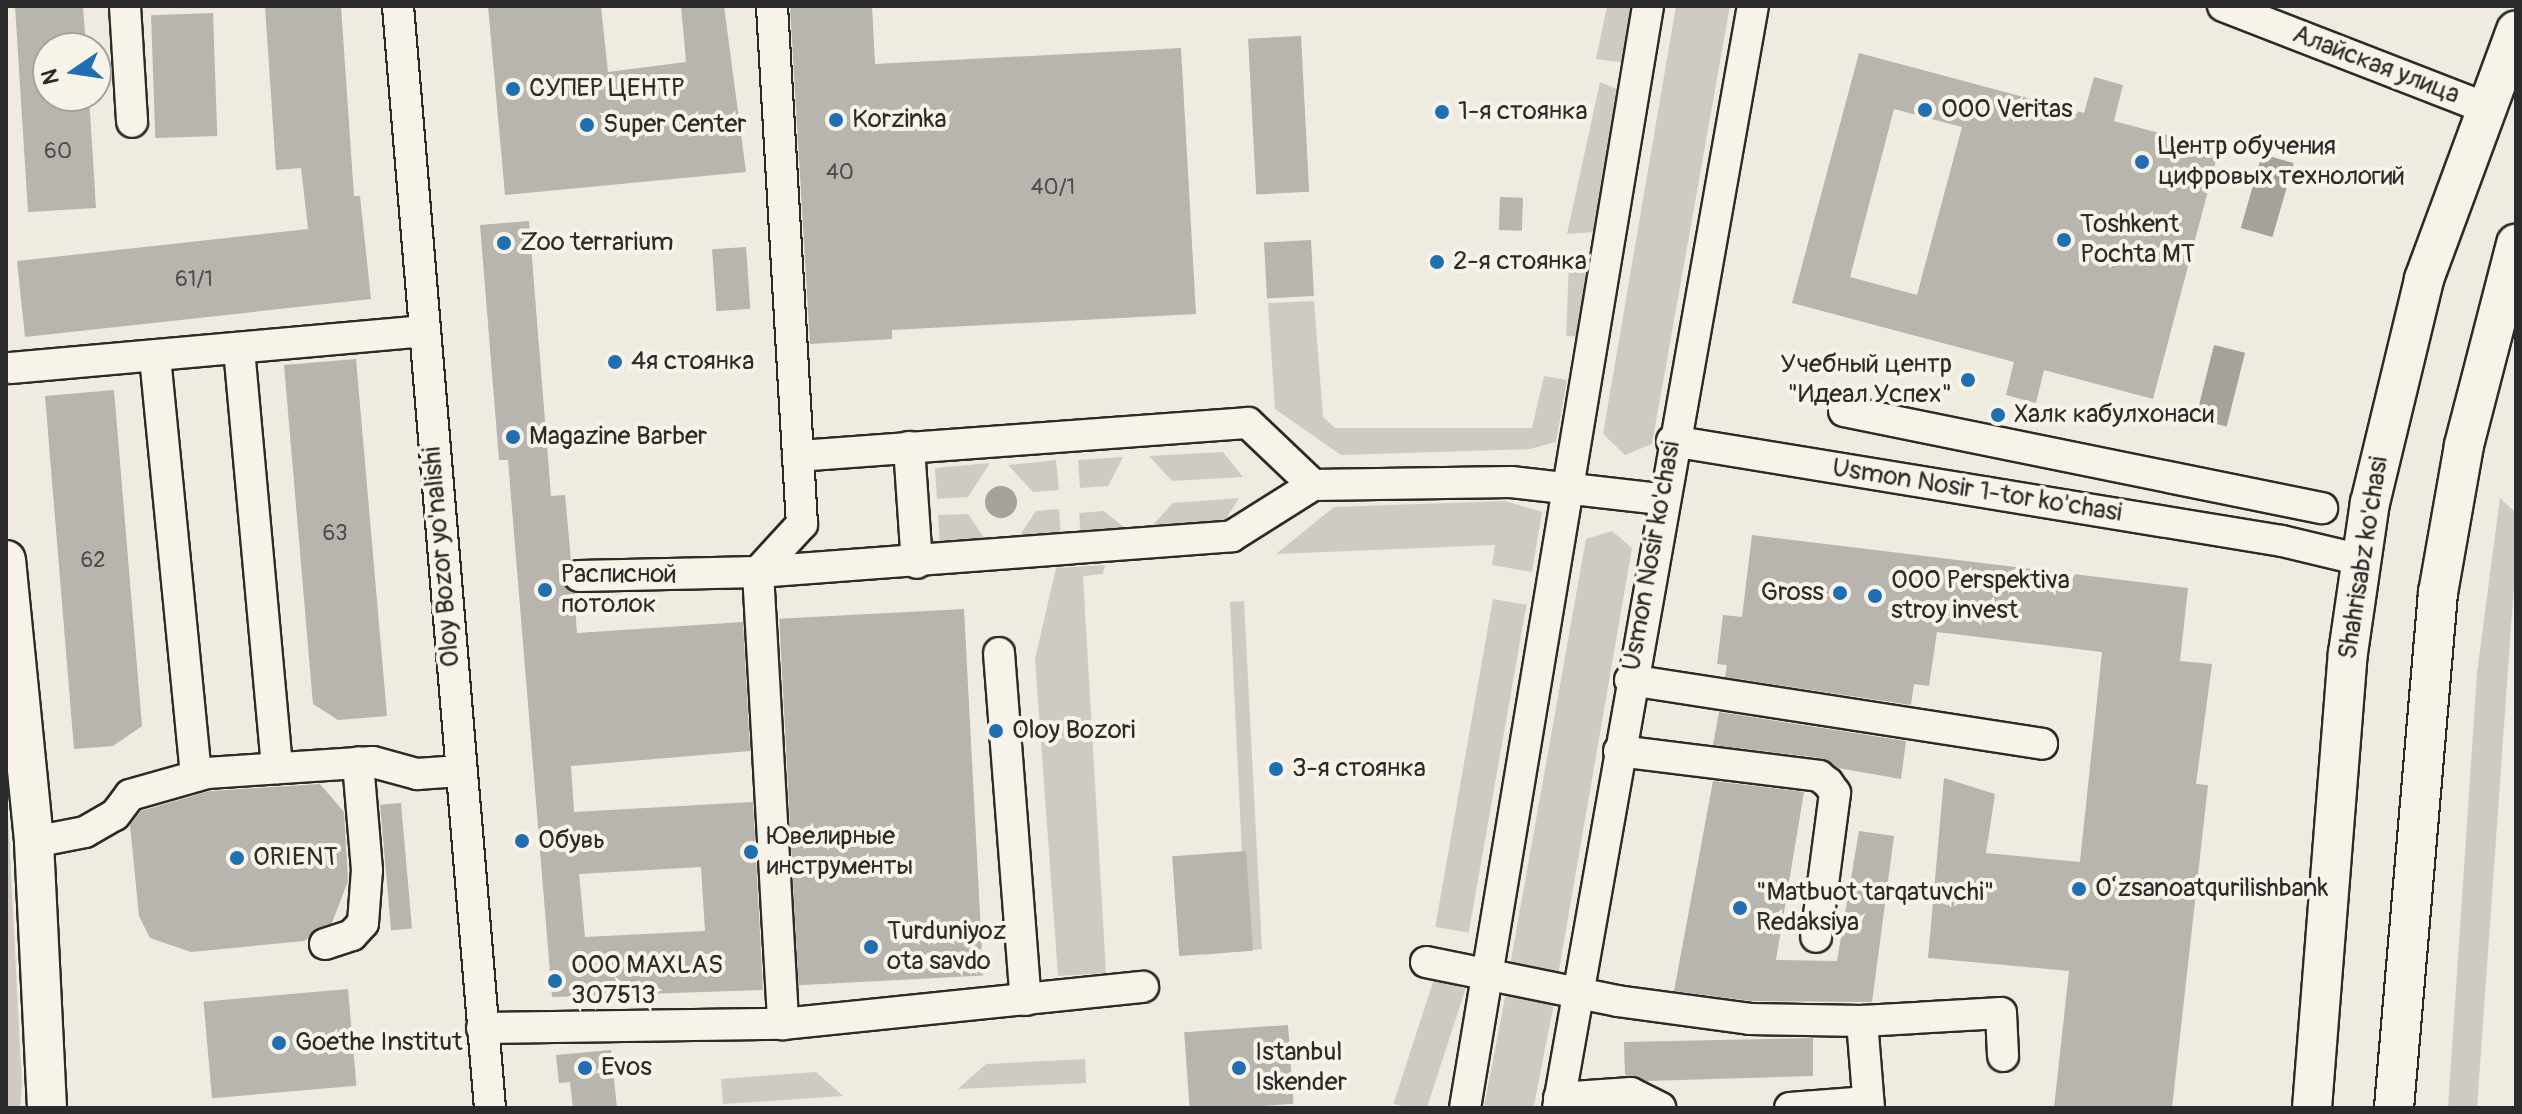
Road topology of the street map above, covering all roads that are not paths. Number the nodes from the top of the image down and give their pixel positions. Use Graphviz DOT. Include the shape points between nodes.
graph roads {
  1 [pos="125,6"];
  2 [pos="398,6"];
  3 [pos="772,6"];
  4 [pos="1648,6"];
  5 [pos="1753,6"];
  6 [pos="2223,6"];
  7 [pos="2516,30"];
  8 [pos="2484,107"];
  9 [pos="132,122"];
  10 [pos="2513,268"];
  11 [pos="424,331"];
  12 [pos="239,349"];
  13 [pos="155,357"];
  14 [pos="10,368"];
  15 [pos="1844,411"];
  16 [pos="1672,441"];
  17 [pos="909,447"];
  18 [pos="798,456"];
  19 [pos="1313,485"];
  20 [pos="1568,486"];
  21 [pos="1661,499"];
  22 [pos="2322,508"];
  23 [pos="6,560"];
  24 [pos="2361,560"];
  25 [pos="917,563"];
  26 [pos="758,572"];
  27 [pos="579,576"];
  28 [pos="999,653"];
  29 [pos="1630,680"];
  30 [pos="2042,744"];
  31 [pos="1619,751"];
  32 [pos="358,762"];
  33 [pos="277,768"];
  34 [pos="460,771"];
  35 [pos="196,776"];
  36 [pos="34,842"];
  37 [pos="1816,937"];
  38 [pos="325,944"];
  39 [pos="1426,962"];
  40 [pos="1487,973"];
  41 [pos="1143,987"];
  42 [pos="1579,993"];
  43 [pos="1026,1000"];
  44 [pos="1862,1021"];
  45 [pos="783,1024"];
  46 [pos="482,1028"];
  47 [pos="2003,1056"];
  48 [pos="1558,1103"];
  49 [pos="1868,1105"];
  50 [pos="47,1108"];
  51 [pos="490,1108"];
  52 [pos="1465,1108"];
  53 [pos="1660,1108"];
  54 [pos="1790,1108"];
  55 [pos="2312,1108"];
  56 [pos="2394,1108"];
  1 -- 9 [label="street"];
  2 -- 11 [label="street, Oloy Bozor yo'nalishi"];
  3 -- 18 [label="street"];
  4 -- 20 [label="street"];
  5 -- 16 [label="street, Usmon Nosir ko'chasi"];
  6 -- 8 [label="street, Алайская улица"];
  7 -- 8 [label="main road, Shahrisabz ko'chasi"];
  8 -- 24 [label="main road, Shahrisabz ko'chasi" via="2424,279"];
  10 -- 56 [label="main road" via="2464,445 2438,593"];
  11 -- 12 [label="street"];
  11 -- 34 [label="street, Oloy Bozor yo'nalishi"];
  12 -- 13 [label="street"];
  12 -- 33 [label="street"];
  13 -- 14 [label="street"];
  13 -- 35 [label="street"];
  15 -- 22 [label="street"];
  16 -- 21 [label="street, Usmon Nosir ko'chasi"];
  16 -- 24 [label="street, Usmon Nosir 1-tor ko'chasi" via="2282,541"];
  17 -- 18 [label="street"];
  17 -- 19 [label="street" via="1248,423"];
  17 -- 25 [label="street"];
  18 -- 26 [label="street" via="802,524"];
  19 -- 20 [label="street"];
  19 -- 25 [label="street" via="1232,536"];
  20 -- 21 [label="street"];
  20 -- 40 [label="street"];
  21 -- 29 [label="street, Usmon Nosir ko'chasi"];
  23 -- 36 [label="main road"];
  24 -- 55 [label="main road, Shahrisabz ko'chasi"];
  25 -- 26 [label="street"];
  26 -- 27 [label="street"];
  26 -- 45 [label="street"];
  28 -- 43 [label="street"];
  29 -- 30 [label="street"];
  29 -- 31 [label="street, Usmon Nosir ko'chasi"];
  31 -- 37 [label="street" via="1819,776 1828,783 1835,793"];
  31 -- 42 [label="street, Usmon Nosir ko'chasi"];
  32 -- 33 [label="street"];
  32 -- 34 [label="street" via="417,774"];
  32 -- 38 [label="street" via="367,870 363,923 352,935"];
  33 -- 35 [label="street"];
  34 -- 46 [label="street, Oloy Bozor yo'nalishi"];
  35 -- 36 [label="street" via="130,795 115,815 85,832"];
  36 -- 50 [label="main road"];
  39 -- 40 [label="street"];
  40 -- 42 [label="street"];
  40 -- 52 [label="street"];
  41 -- 43 [label="street"];
  42 -- 44 [label="street" via="1750,1019"];
  42 -- 48 [label="street, Usmon Nosir ko'chasi"];
  43 -- 45 [label="street"];
  44 -- 47 [label="street" via="2001,1013"];
  44 -- 49 [label="street"];
  45 -- 46 [label="street"];
  46 -- 51 [label="street, Oloy Bozor yo'nalishi"];
  48 -- 53 [label="street" via="1631,1093"];
  49 -- 54 [label="street"];
}
